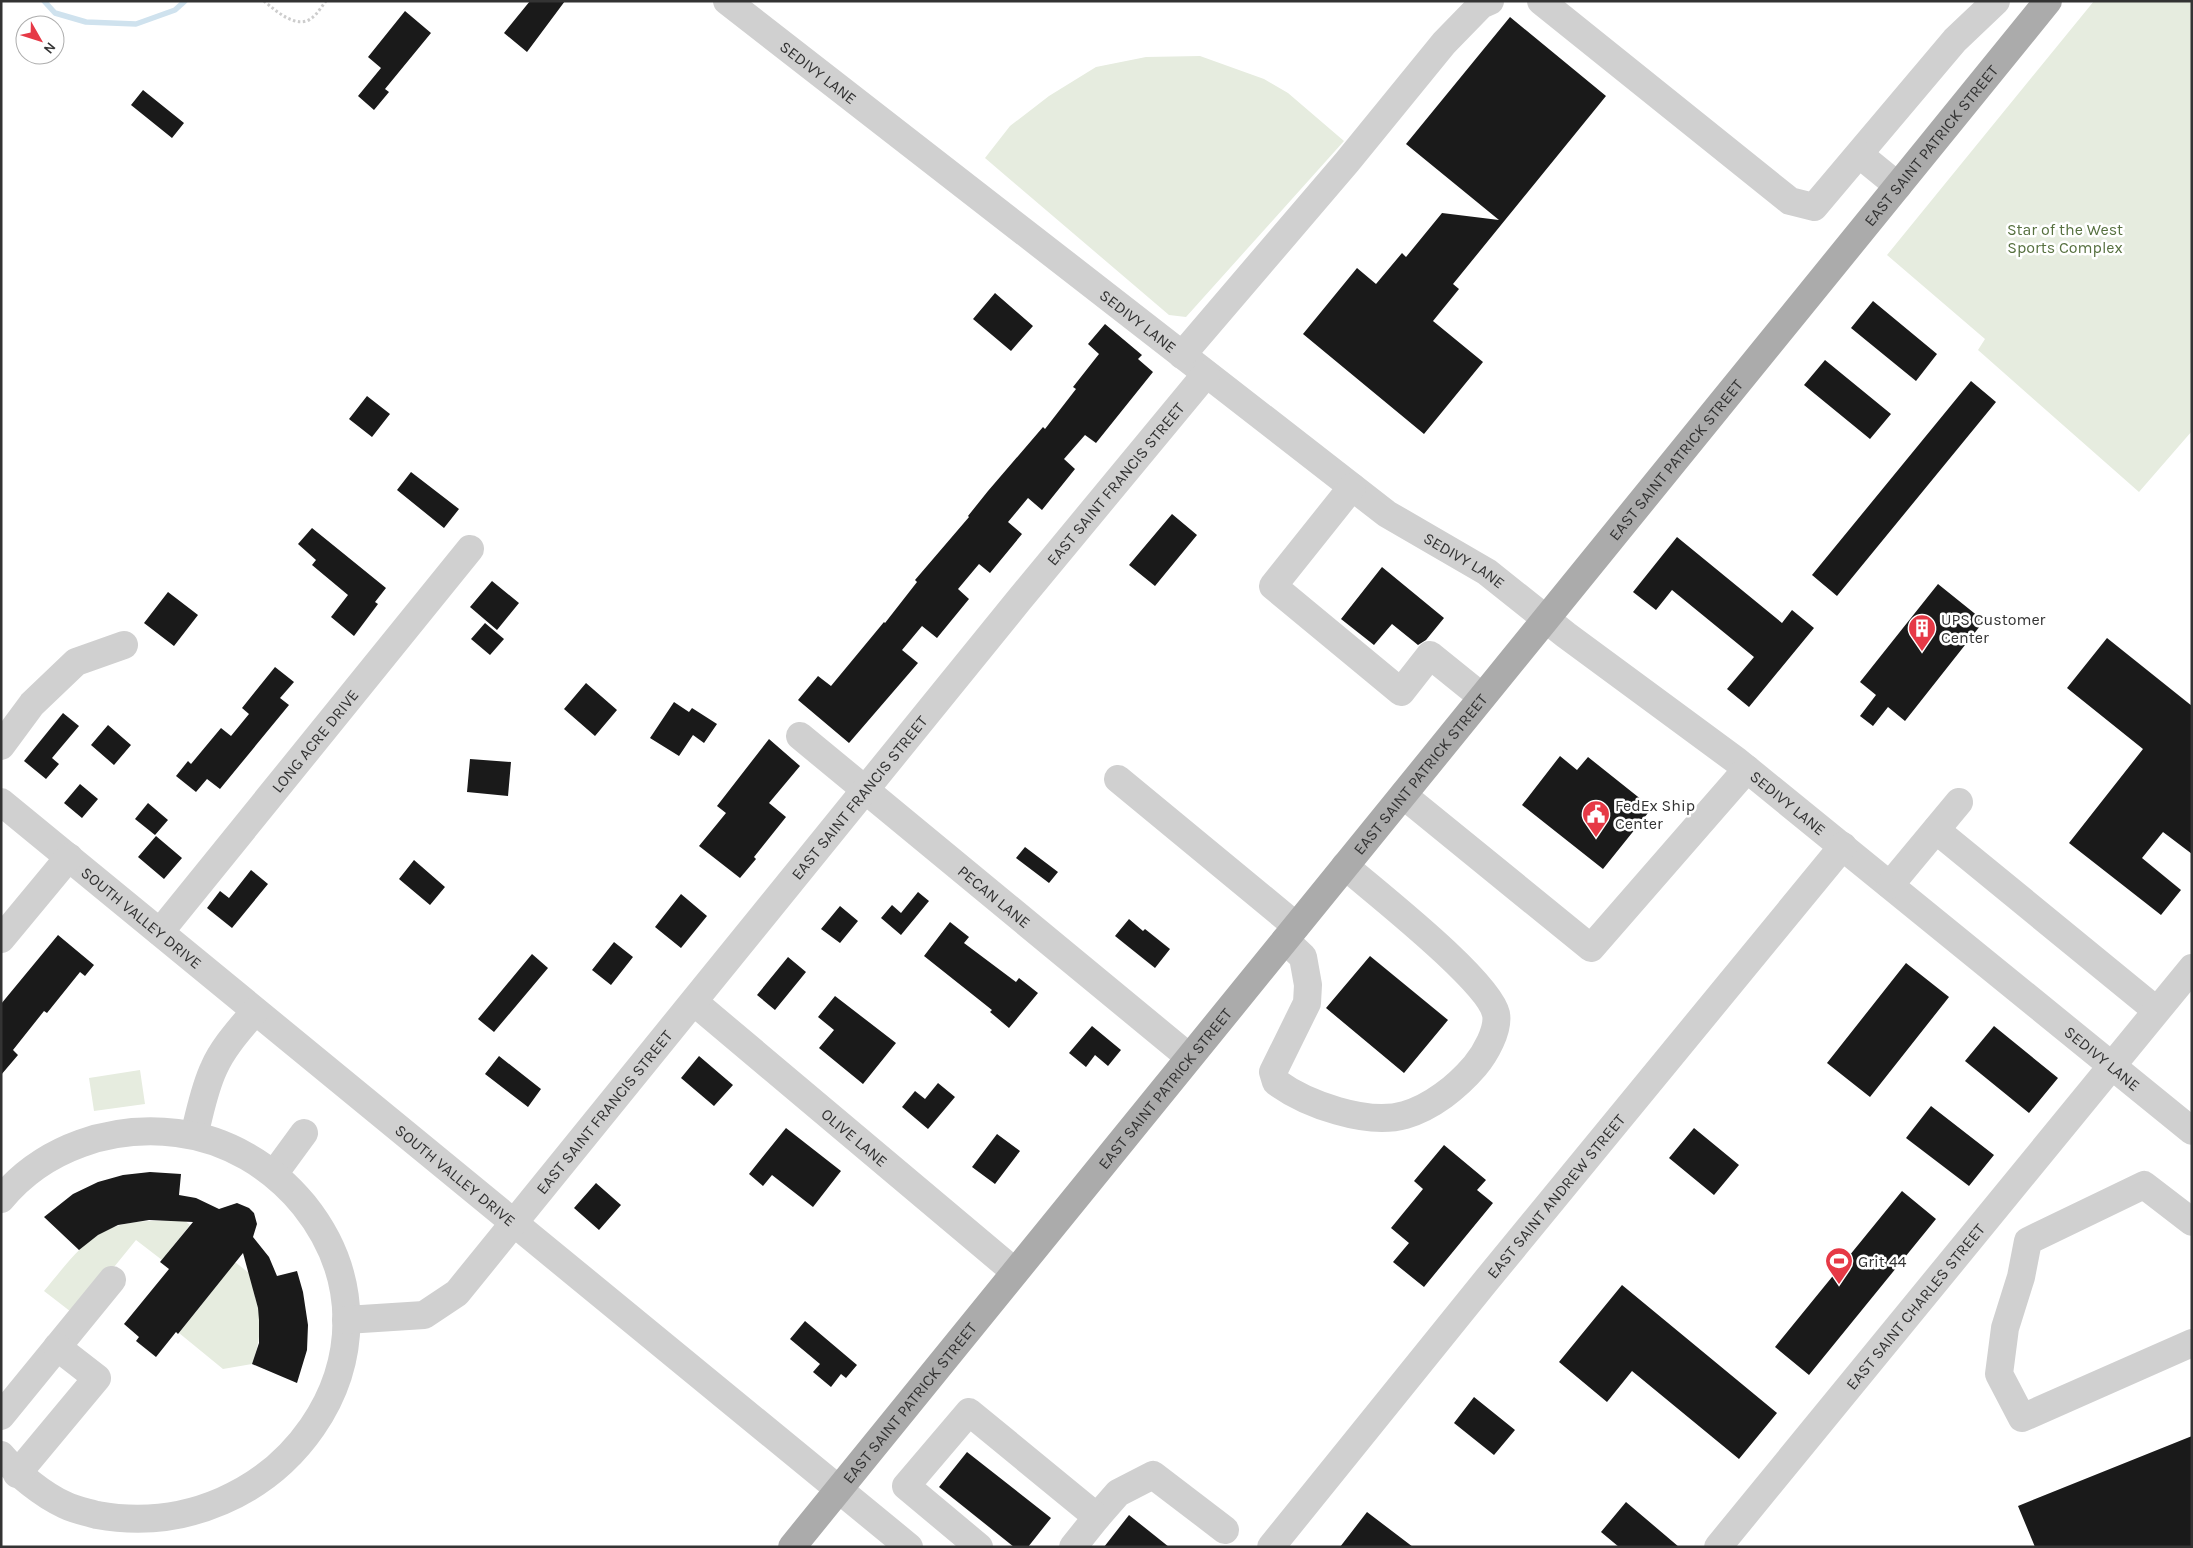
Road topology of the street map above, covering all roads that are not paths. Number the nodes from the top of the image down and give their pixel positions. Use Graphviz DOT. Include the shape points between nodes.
graph roads {
  1 [pos="727,1"];
  2 [pos="1490,1"];
  3 [pos="1541,1"];
  4 [pos="1996,1"];
  5 [pos="2048,1"];
  6 [pos="1860,154"];
  7 [pos="1898,186"];
  8 [pos="1182,355"];
  9 [pos="1206,374"];
  10 [pos="1352,487"];
  11 [pos="470,550"];
  12 [pos="1546,618"];
  13 [pos="124,644"];
  14 [pos="1482,697"];
  15 [pos="800,736"];
  16 [pos="1,746"];
  17 [pos="1747,769"];
  18 [pos="1118,779"];
  19 [pos="866,790"];
  20 [pos="1403,795"];
  21 [pos="1,802"];
  22 [pos="1959,802"];
  23 [pos="1936,830"];
  24 [pos="1843,846"];
  25 [pos="68,857"];
  26 [pos="1345,866"];
  27 [pos="1890,885"];
  28 [pos="160,932"];
  29 [pos="1290,933"];
  30 [pos="1,939"];
  31 [pos="2192,968"];
  32 [pos="694,1002"];
  33 [pos="2156,1010"];
  34 [pos="255,1011"];
  35 [pos="1189,1057"];
  36 [pos="2110,1065"];
  37 [pos="2192,1131"];
  38 [pos="304,1134"];
  39 [pos="194,1135"];
  40 [pos="274,1174"];
  41 [pos="1,1199"];
  42 [pos="515,1222"];
  43 [pos="2192,1222"];
  44 [pos="1016,1272"];
  45 [pos="112,1280"];
  46 [pos="346,1320"];
  47 [pos="2192,1344"];
  48 [pos="57,1347"];
  49 [pos="1,1416"];
  50 [pos="9,1464"];
  51 [pos="838,1490"];
  52 [pos="1097,1517"];
  53 [pos="1225,1530"];
  54 [pos="792,1547"];
  55 [pos="909,1547"];
  56 [pos="979,1547"];
  57 [pos="1074,1547"];
  58 [pos="1271,1547"];
  59 [pos="1718,1547"];
  1 -- 8 [label="street, SEDIVY LANE"];
  2 -- 8 [label="street" via="1481,5 1444,43"];
  3 -- 6 [label="street" via="1790,201 1814,207"];
  4 -- 6 [label="street" via="1955,40"];
  5 -- 7 [label="main road, EAST SAINT PATRICK STREET"];
  6 -- 7 [label="street"];
  7 -- 12 [label="main road, EAST SAINT PATRICK STREET"];
  8 -- 9 [label="street, SEDIVY LANE"];
  9 -- 10 [label="street, SEDIVY LANE"];
  9 -- 19 [label="street, EAST SAINT FRANCIS STREET"];
  10 -- 12 [label="street, SEDIVY LANE" via="1387,514 1487,572"];
  10 -- 14 [label="street" via="1273,586 1401,692 1430,655"];
  11 -- 28 [label="street, LONG ACRE DRIVE"];
  12 -- 14 [label="main road, EAST SAINT PATRICK STREET"];
  12 -- 17 [label="street, SEDIVY LANE"];
  13 -- 16 [label="street" via="76,662 32,704"];
  14 -- 20 [label="main road, EAST SAINT PATRICK STREET"];
  15 -- 19 [label="street, PECAN LANE"];
  17 -- 20 [label="street" via="1591,948"];
  17 -- 24 [label="street, SEDIVY LANE"];
  18 -- 29 [label="street"];
  19 -- 32 [label="street, EAST SAINT FRANCIS STREET"];
  19 -- 35 [label="street, PECAN LANE"];
  20 -- 26 [label="main road, EAST SAINT PATRICK STREET"];
  21 -- 25 [label="street, SOUTH VALLEY DRIVE"];
  22 -- 23 [label="street"];
  23 -- 27 [label="street"];
  23 -- 33 [label="street"];
  24 -- 27 [label="street, SEDIVY LANE"];
  24 -- 58 [label="street, EAST SAINT ANDREW STREET"];
  25 -- 28 [label="street, SOUTH VALLEY DRIVE"];
  25 -- 30 [label="street"];
  26 -- 29 [label="main road, EAST SAINT PATRICK STREET"];
  26 -- 29 [label="street" via="1471,976 1490,998 1496,1015 1493,1033 1481,1059 1436,1101 1405,1115 1381,1119 1334,1110 1285,1088 1276,1082 1273,1072 1307,1003 1308,985 1303,957"];
  27 -- 36 [label="street, SEDIVY LANE"];
  28 -- 34 [label="street, SOUTH VALLEY DRIVE"];
  29 -- 35 [label="main road, EAST SAINT PATRICK STREET"];
  31 -- 33 [label="street, EAST SAINT CHARLES STREET"];
  32 -- 42 [label="street, EAST SAINT FRANCIS STREET"];
  32 -- 44 [label="street, OLIVE LANE"];
  33 -- 36 [label="street, EAST SAINT CHARLES STREET"];
  34 -- 39 [label="street" via="214,1066"];
  34 -- 42 [label="street, SOUTH VALLEY DRIVE"];
  35 -- 44 [label="main road, EAST SAINT PATRICK STREET"];
  36 -- 37 [label="street, SEDIVY LANE"];
  36 -- 59 [label="street, EAST SAINT CHARLES STREET"];
  38 -- 40 [label="street"];
  39 -- 40 [label="street" via="248,1156"];
  39 -- 41 [label="street" via="151,1130 112,1134 75,1145 41,1163"];
  40 -- 46 [label="street" via="307,1209 326,1239 344,1292"];
  42 -- 46 [label="street, EAST SAINT FRANCIS STREET" via="457,1293 424,1315"];
  42 -- 51 [label="street, SOUTH VALLEY DRIVE"];
  43 -- 47 [label="street" via="2144,1185 2028,1242 2005,1328 2000,1374 2022,1418"];
  44 -- 51 [label="main road, EAST SAINT PATRICK STREET"];
  45 -- 48 [label="street"];
  46 -- 50 [label="street" via="340,1377 317,1430 280,1474 232,1506 177,1522 148,1525 120,1522 65,1505"];
  48 -- 49 [label="street"];
  48 -- 50 [label="street" via="97,1378"];
  51 -- 54 [label="main road, EAST SAINT PATRICK STREET"];
  51 -- 55 [label="street, SOUTH VALLEY DRIVE"];
  52 -- 53 [label="street" via="1118,1493 1152,1475"];
  52 -- 56 [label="street" via="969,1412 906,1486"];
  52 -- 57 [label="street"];
}
